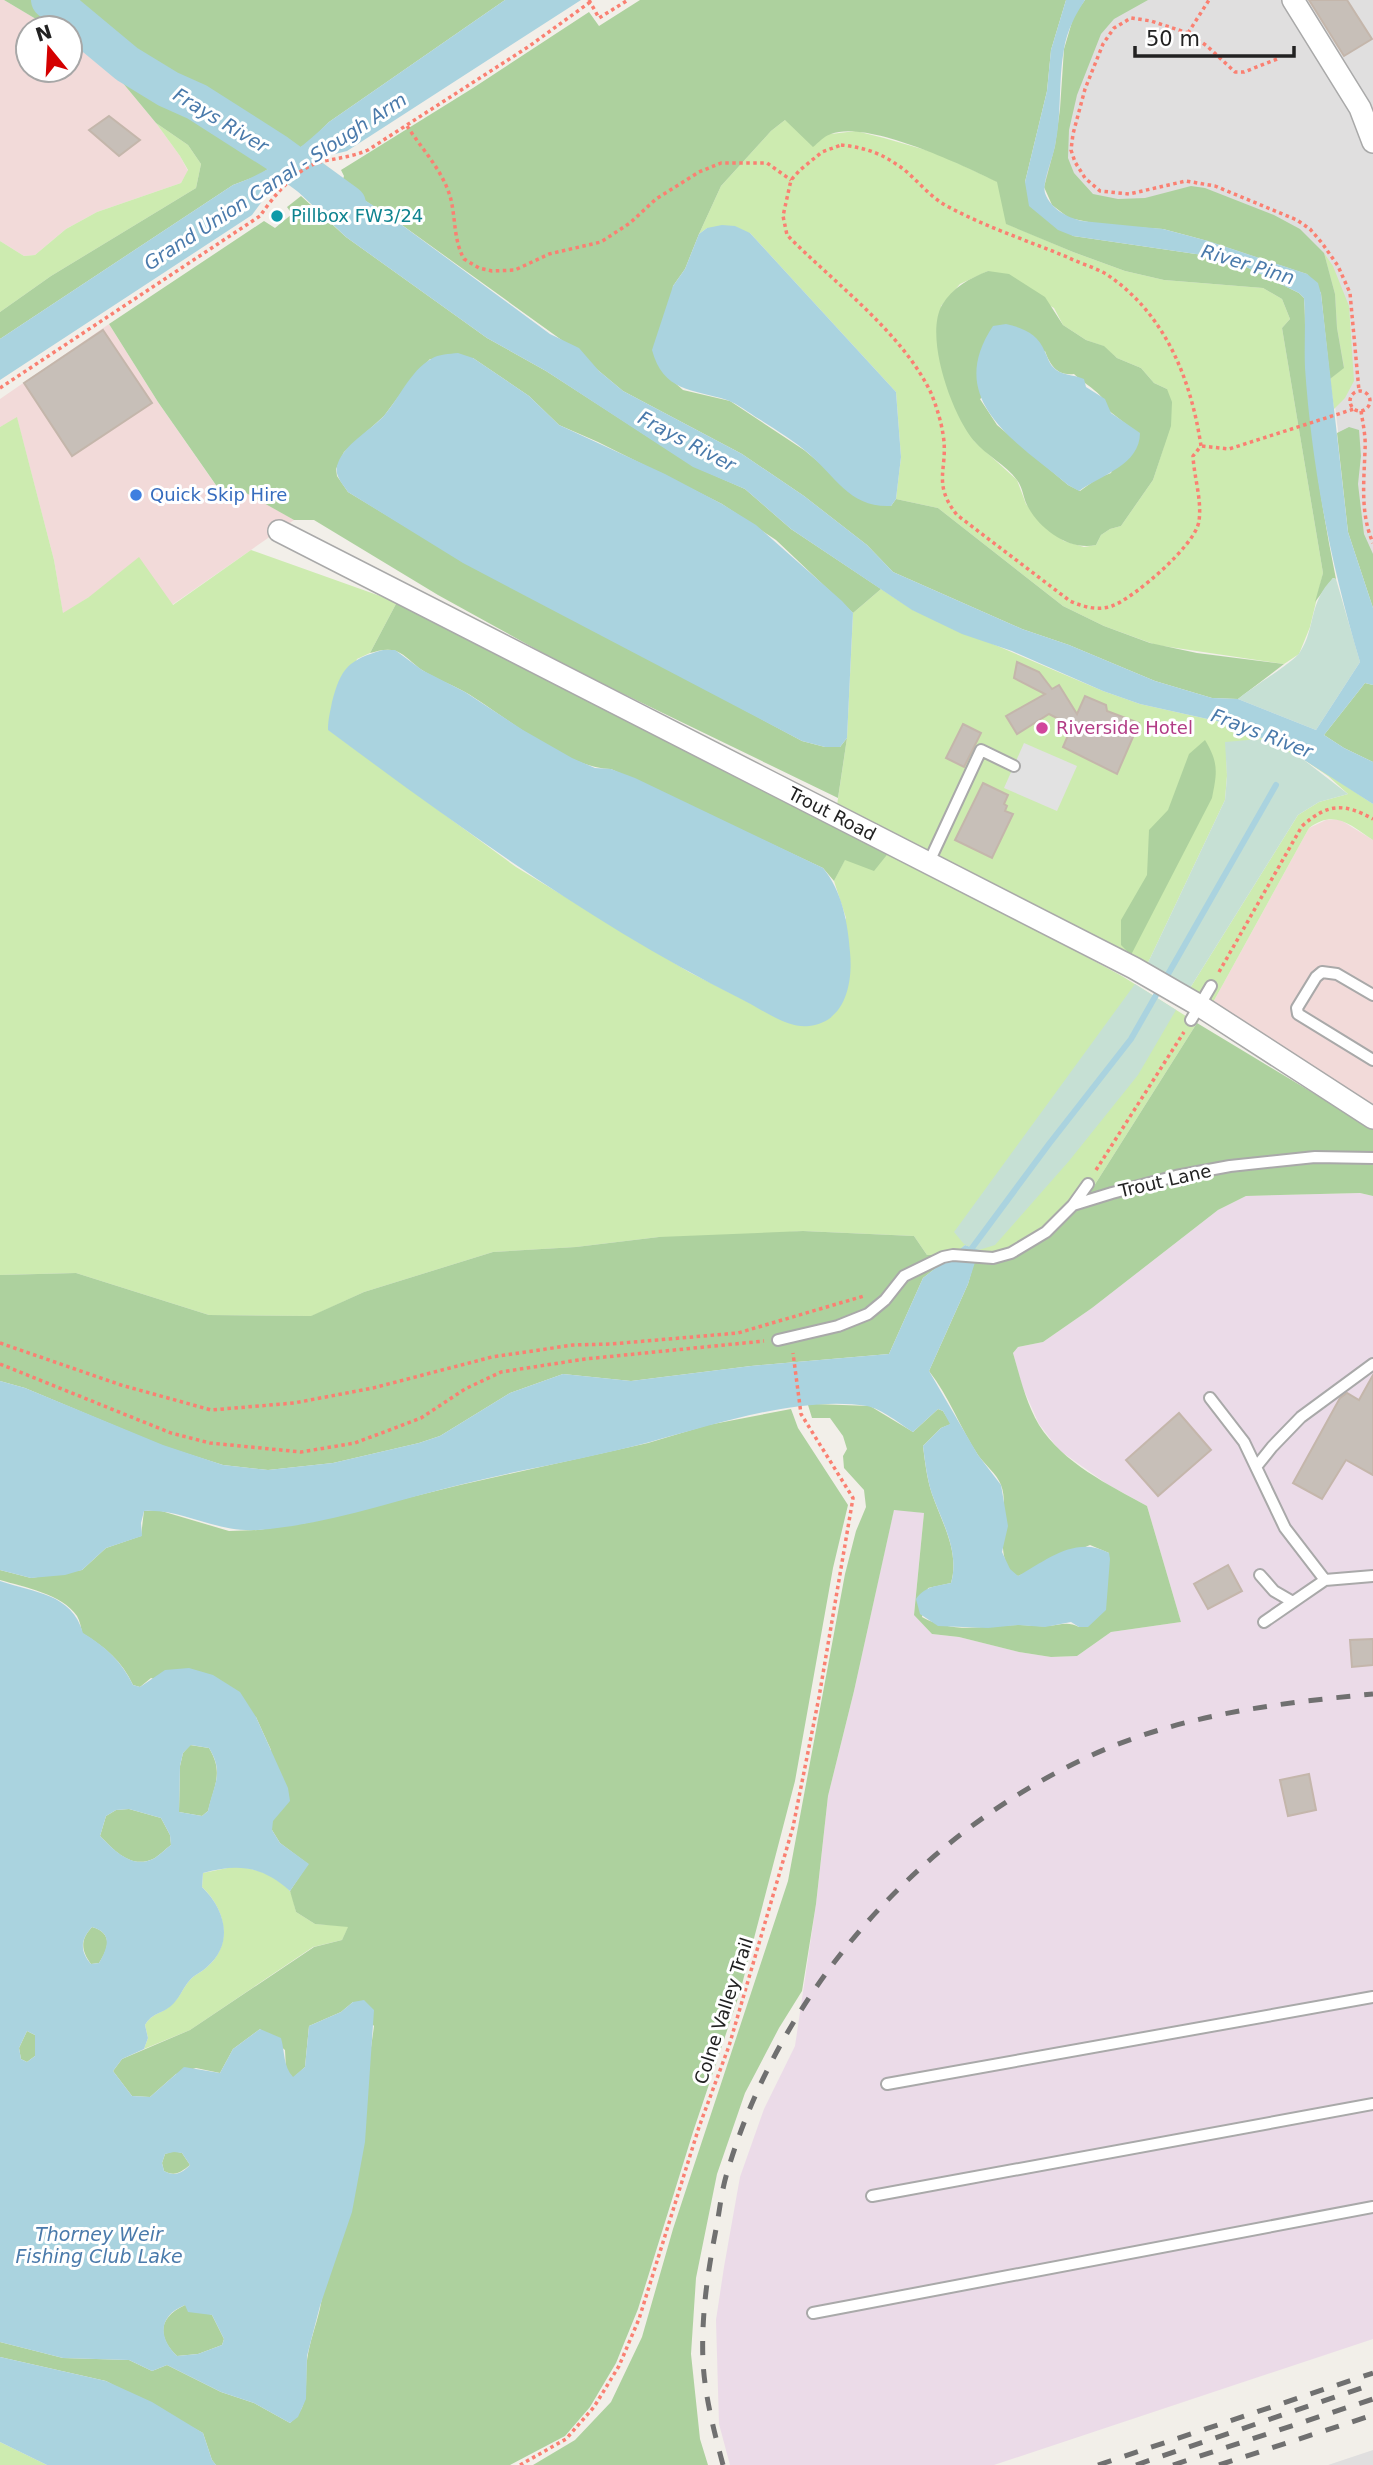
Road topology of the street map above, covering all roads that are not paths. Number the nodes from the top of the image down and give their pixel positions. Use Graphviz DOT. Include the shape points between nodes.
graph roads {
  1 [pos="1293,0"];
  2 [pos="1373,142"];
  3 [pos="279,531"];
  4 [pos="1014,766"];
  5 [pos="929,862"];
  6 [pos="1211,986"];
  7 [pos="1373,995"];
  8 [pos="1193,1008"];
  9 [pos="1373,1060"];
  10 [pos="1373,1118"];
  11 [pos="1373,1158"];
  12 [pos="1088,1184"];
  13 [pos="1073,1205"];
  14 [pos="778,1340"];
  15 [pos="1373,1364"];
  16 [pos="1210,1398"];
  17 [pos="1256,1468"];
  18 [pos="1260,1575"];
  19 [pos="1373,1576"];
  20 [pos="1325,1580"];
  21 [pos="1293,1602"];
  22 [pos="1264,1622"];
  23 [pos="1373,1997"];
  24 [pos="887,2084"];
  25 [pos="1373,2104"];
  26 [pos="872,2196"];
  27 [pos="1373,2207"];
  28 [pos="813,2313"];
  1 -- 2 [label="street" via="1360,108"];
  3 -- 5 [label="street, Trout Road"];
  4 -- 5 [label="lane" via="981,750"];
  5 -- 8 [label="street, Trout Road" via="1134,968"];
  6 -- 8 [label="lane"];
  7 -- 9 [label="lane" via="1337,974 1322,972 1297,1008 1298,1014"];
  8 -- 10 [label="street, Trout Road"];
  11 -- 13 [label="lane, Trout Lane" via="1315,1157 1230,1166"];
  12 -- 13 [label="lane"];
  13 -- 14 [label="lane, Trout Lane" via="1033,1242 1003,1256 953,1255 909,1273 876,1309 859,1318"];
  15 -- 17 [label="lane" via="1301,1417"];
  16 -- 17 [label="lane" via="1244,1443"];
  17 -- 20 [label="lane" via="1286,1528"];
  18 -- 21 [label="lane" via="1280,1597"];
  19 -- 20 [label="lane"];
  20 -- 21 [label="lane"];
  21 -- 22 [label="lane"];
  23 -- 24 [label="lane"];
  25 -- 26 [label="lane"];
  27 -- 28 [label="lane"];
}
